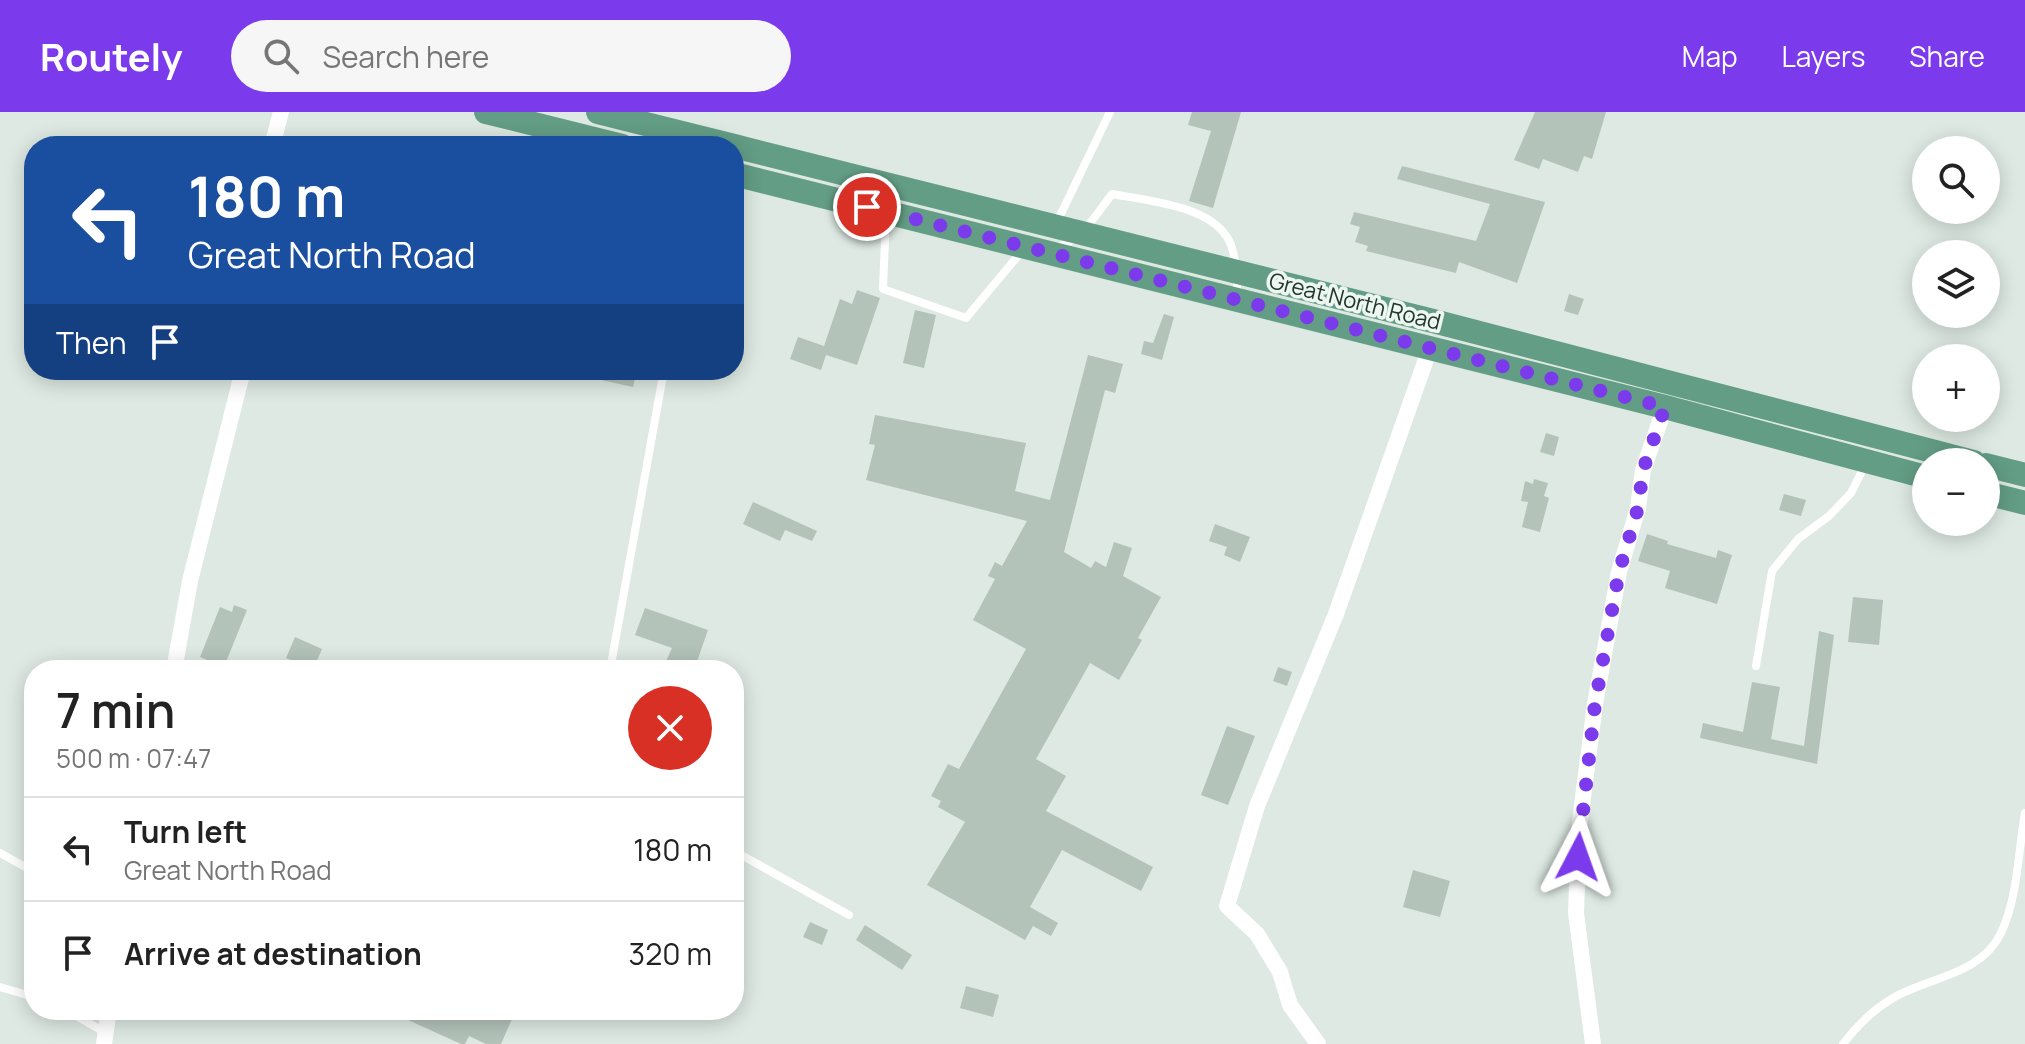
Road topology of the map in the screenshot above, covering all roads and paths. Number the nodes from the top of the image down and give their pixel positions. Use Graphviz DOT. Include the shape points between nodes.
graph roads {
  1 [pos="281,112"];
  2 [pos="486,112"];
  3 [pos="598,112"];
  4 [pos="1110,112"];
  5 [pos="275,136"];
  6 [pos="582,136"];
  7 [pos="694,136"];
  8 [pos="744,148"];
  9 [pos="744,176"];
  10 [pos="886,212"];
  11 [pos="1054,226"];
  12 [pos="1080,233"];
  13 [pos="1034,249"];
  14 [pos="1235,271"];
  15 [pos="1238,299"];
  16 [pos="1430,348"];
  17 [pos="240,380"];
  18 [pos="662,380"];
  19 [pos="1665,407"];
  20 [pos="1920,448"];
  21 [pos="1867,462"];
  22 [pos="2000,469"];
  23 [pos="1912,473"];
  24 [pos="2025,475"];
  25 [pos="2000,497"];
  26 [pos="2025,503"];
  27 [pos="176,660"];
  28 [pos="612,660"];
  29 [pos="1756,666"];
  30 [pos="2025,813"];
  31 [pos="0,853"];
  32 [pos="744,857"];
  33 [pos="24,866"];
  34 [pos="849,915"];
  35 [pos="0,987"];
  36 [pos="24,994"];
  37 [pos="79,1020"];
  38 [pos="105,1039"];
  39 [pos="121,1044"];
  40 [pos="1318,1044"];
  41 [pos="1593,1044"];
  42 [pos="1843,1044"];
  1 -- 5 [label="street"];
  2 -- 6 [label="main road"];
  3 -- 7 [label="main road, Great North Road"];
  4 -- 11 [label="lane"];
  8 -- 11 [label="main road, Great North Road"];
  9 -- 10 [label="main road, Great North Road"];
  10 -- 13 [label="main road, Great North Road"];
  10 -- 13 [label="lane" via="883,289 966,318"];
  11 -- 12 [label="main road, Great North Road"];
  11 -- 13 [label="lane"];
  12 -- 13 [label="lane" via="1067,245"];
  12 -- 14 [label="main road, Great North Road"];
  12 -- 14 [label="lane" via="1112,194 1175,206 1224,230"];
  13 -- 15 [label="main road, Great North Road"];
  14 -- 15 [label="lane"];
  14 -- 20 [label="main road, Great North Road"];
  15 -- 16 [label="main road, Great North Road"];
  16 -- 19 [label="main road, Great North Road"];
  16 -- 40 [label="street" via="1336,614 1257,806 1227,906 1257,934 1280,972 1290,1005"];
  17 -- 27 [label="street"];
  18 -- 28 [label="lane"];
  19 -- 21 [label="main road, Great North Road"];
  19 -- 41 [label="street" via="1643,470 1619,572 1579,829 1576,913"];
  21 -- 23 [label="main road, Great North Road"];
  21 -- 29 [label="lane" via="1851,493 1798,539 1772,571"];
  22 -- 24 [label="main road"];
  25 -- 26 [label="main road"];
  30 -- 42 [label="lane" via="2004,922 1981,961 1893,998"];
  31 -- 33 [label="lane"];
  32 -- 34 [label="lane"];
  35 -- 36 [label="lane"];
  37 -- 38 [label="lane"];
  38 -- 39 [label="street"];
}
